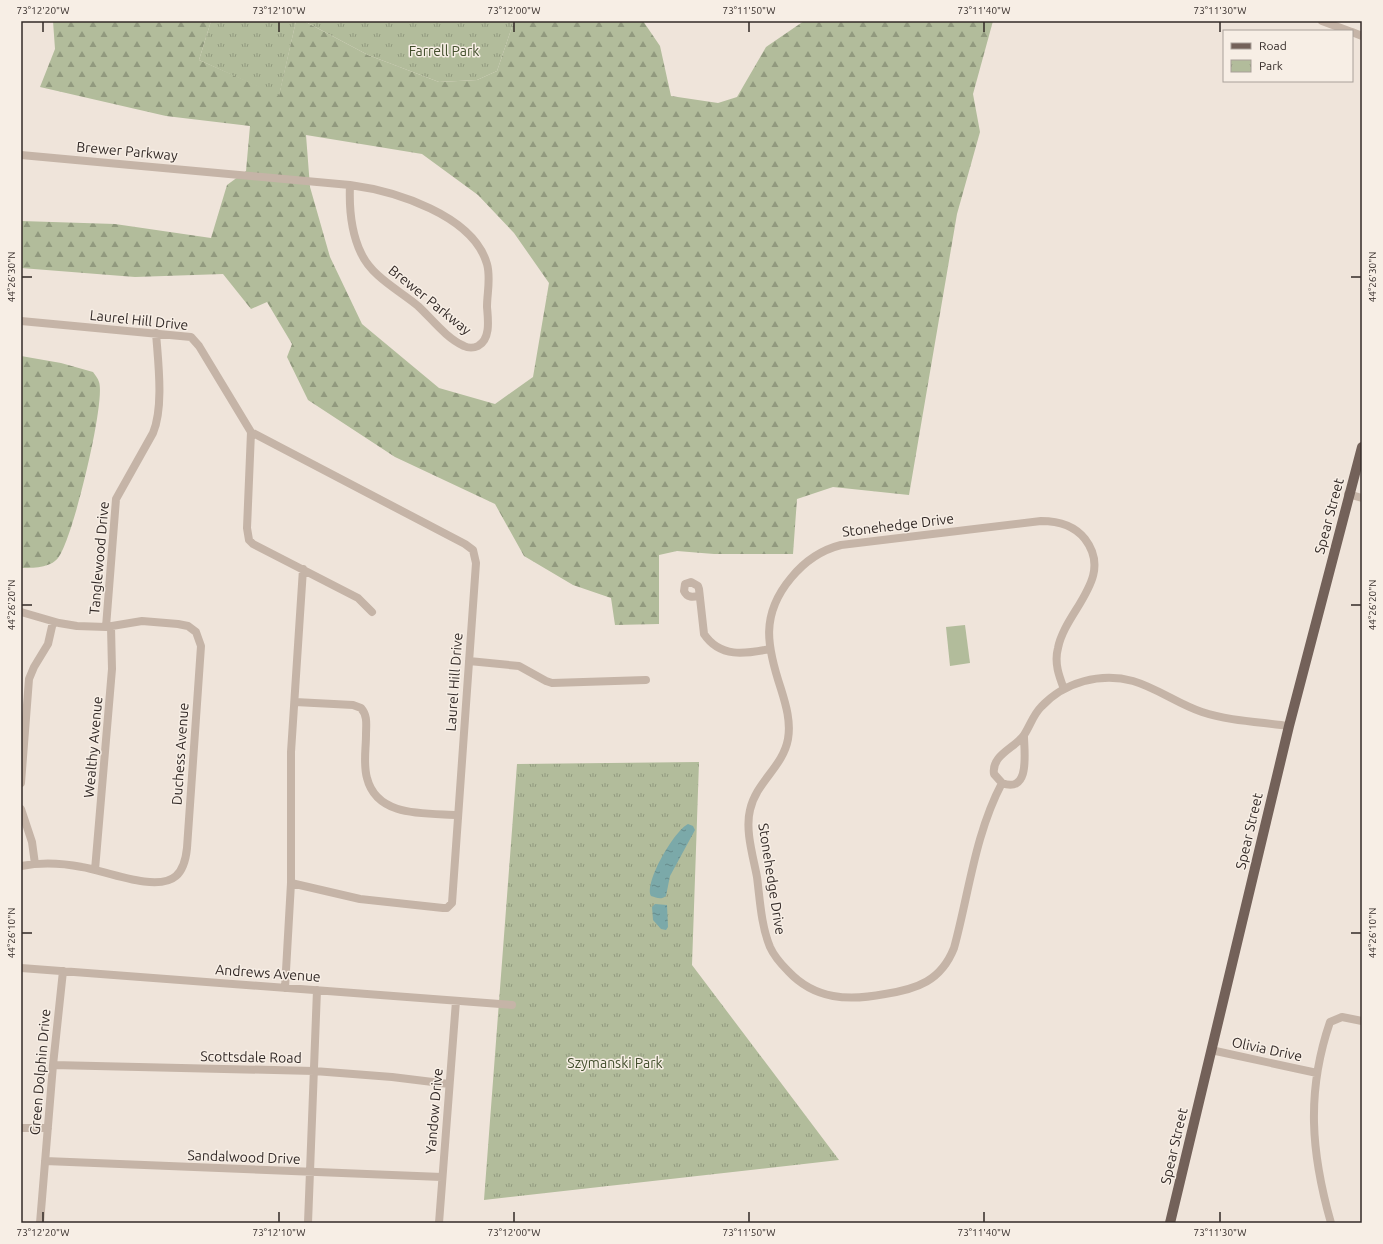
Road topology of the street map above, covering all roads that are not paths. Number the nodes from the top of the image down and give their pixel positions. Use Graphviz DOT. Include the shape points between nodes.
graph roads {
  1 [pos="1322,21"];
  2 [pos="1346,30"];
  3 [pos="21,155"];
  4 [pos="350,185"];
  5 [pos="21,321"];
  6 [pos="156,333"];
  7 [pos="251,432"];
  8 [pos="1362,447"];
  9 [pos="1348,494"];
  10 [pos="1362,498"];
  11 [pos="303,569"];
  12 [pos="699,596"];
  13 [pos="21,612"];
  14 [pos="372,612"];
  15 [pos="53,622"];
  16 [pos="109,627"];
  17 [pos="770,649"];
  18 [pos="469,661"];
  19 [pos="646,680"];
  20 [pos="1064,689"];
  21 [pos="24,699"];
  22 [pos="294,702"];
  23 [pos="1289,726"];
  24 [pos="1024,736"];
  25 [pos="21,783"];
  26 [pos="1002,783"];
  27 [pos="21,809"];
  28 [pos="458,816"];
  29 [pos="35,864"];
  30 [pos="21,866"];
  31 [pos="95,870"];
  32 [pos="291,883"];
  33 [pos="21,968"];
  34 [pos="63,971"];
  35 [pos="285,988"];
  36 [pos="317,990"];
  37 [pos="456,1001"];
  38 [pos="512,1005"];
  39 [pos="1362,1021"];
  40 [pos="1211,1050"];
  41 [pos="53,1065"];
  42 [pos="314,1071"];
  43 [pos="1317,1073"];
  44 [pos="448,1084"];
  45 [pos="21,1128"];
  46 [pos="48,1128"];
  47 [pos="45,1161"];
  48 [pos="310,1172"];
  49 [pos="442,1177"];
  50 [pos="40,1223"];
  51 [pos="308,1223"];
  52 [pos="439,1223"];
  53 [pos="1170,1223"];
  54 [pos="1331,1223"];
  1 -- 2 [label="street"];
  3 -- 4 [label="street, Brewer Parkway"];
  4 -- 4 [label="street, Brewer Parkway" via="398,195 440,214 473,238 482,250 488,266 489,283 487,334 477,347 464,347 453,339 369,267 355,238 349,205"];
  5 -- 6 [label="street, Laurel Hill Drive"];
  6 -- 7 [label="street, Laurel Hill Drive" via="194,339"];
  6 -- 16 [label="street, Tanglewood Drive" via="159,381 156,423 153,433 116,499"];
  7 -- 11 [label="street" via="247,528 249,540"];
  7 -- 18 [label="street, Laurel Hill Drive" via="471,548 476,563"];
  8 -- 9 [label="main road, Spear Street"];
  9 -- 10 [label="street"];
  9 -- 23 [label="main road, Spear Street"];
  11 -- 14 [label="street" via="358,598"];
  11 -- 22 [label="street"];
  12 -- 17 [label="street" via="704,634 720,648 738,654"];
  13 -- 15 [label="street"];
  15 -- 16 [label="street"];
  15 -- 21 [label="street" via="48,644 31,672"];
  16 -- 31 [label="street, Wealthy Avenue" via="112,669"];
  16 -- 31 [label="street, Duchess Avenue" via="136,622 188,626 199,638 200,663 187,848 180,872 168,881 157,882 122,878"];
  17 -- 20 [label="street, Stonehedge Drive" via="769,617 778,595 800,568 832,547 1052,521 1070,526 1081,535 1092,552 1094,566 1090,585 1061,636 1057,649 1058,670"];
  17 -- 26 [label="street, Stonehedge Drive" via="786,708 789,733 782,756 755,793 750,809 750,830 764,924 770,945 783,966 806,986 832,997 863,998 912,989 938,974 949,960 954,948 984,824"];
  18 -- 19 [label="street" via="519,666 552,683"];
  18 -- 28 [label="street, Laurel Hill Drive"];
  20 -- 23 [label="street" via="1093,679 1123,679 1141,684 1205,713"];
  20 -- 24 [label="street" via="1040,707"];
  21 -- 25 [label="street"];
  22 -- 28 [label="street" via="353,705 361,708 366,719 366,777 377,796 388,805 402,811"];
  22 -- 32 [label="street" via="291,759"];
  23 -- 40 [label="main road, Spear Street"];
  24 -- 26 [label="street" via="994,764 995,777"];
  24 -- 26 [label="street" via="1022,777 1012,784"];
  27 -- 29 [label="street" via="32,842"];
  28 -- 32 [label="street, Laurel Hill Drive" via="453,899 447,908 360,899"];
  29 -- 30 [label="street"];
  29 -- 31 [label="street" via="77,866"];
  32 -- 35 [label="street"];
  33 -- 34 [label="street, Andrews Avenue"];
  34 -- 35 [label="street, Andrews Avenue"];
  34 -- 41 [label="street, Green Dolphin Drive"];
  35 -- 36 [label="street, Andrews Avenue"];
  36 -- 37 [label="street, Andrews Avenue"];
  36 -- 42 [label="street"];
  37 -- 38 [label="street, Andrews Avenue"];
  37 -- 44 [label="street, Yandow Drive"];
  39 -- 43 [label="street" via="1342,1017 1330,1022"];
  40 -- 43 [label="street, Olivia Drive"];
  40 -- 53 [label="main road, Spear Street"];
  41 -- 42 [label="street, Scottsdale Road"];
  41 -- 46 [label="street, Green Dolphin Drive"];
  42 -- 44 [label="street, Scottsdale Road"];
  42 -- 48 [label="street"];
  43 -- 54 [label="street" via="1314,1150"];
  44 -- 49 [label="street, Yandow Drive"];
  45 -- 46 [label="street"];
  46 -- 47 [label="street, Green Dolphin Drive"];
  47 -- 48 [label="street, Sandalwood Drive"];
  47 -- 50 [label="street, Green Dolphin Drive"];
  48 -- 49 [label="street, Sandalwood Drive"];
  48 -- 51 [label="street"];
  49 -- 52 [label="street, Yandow Drive"];
}
